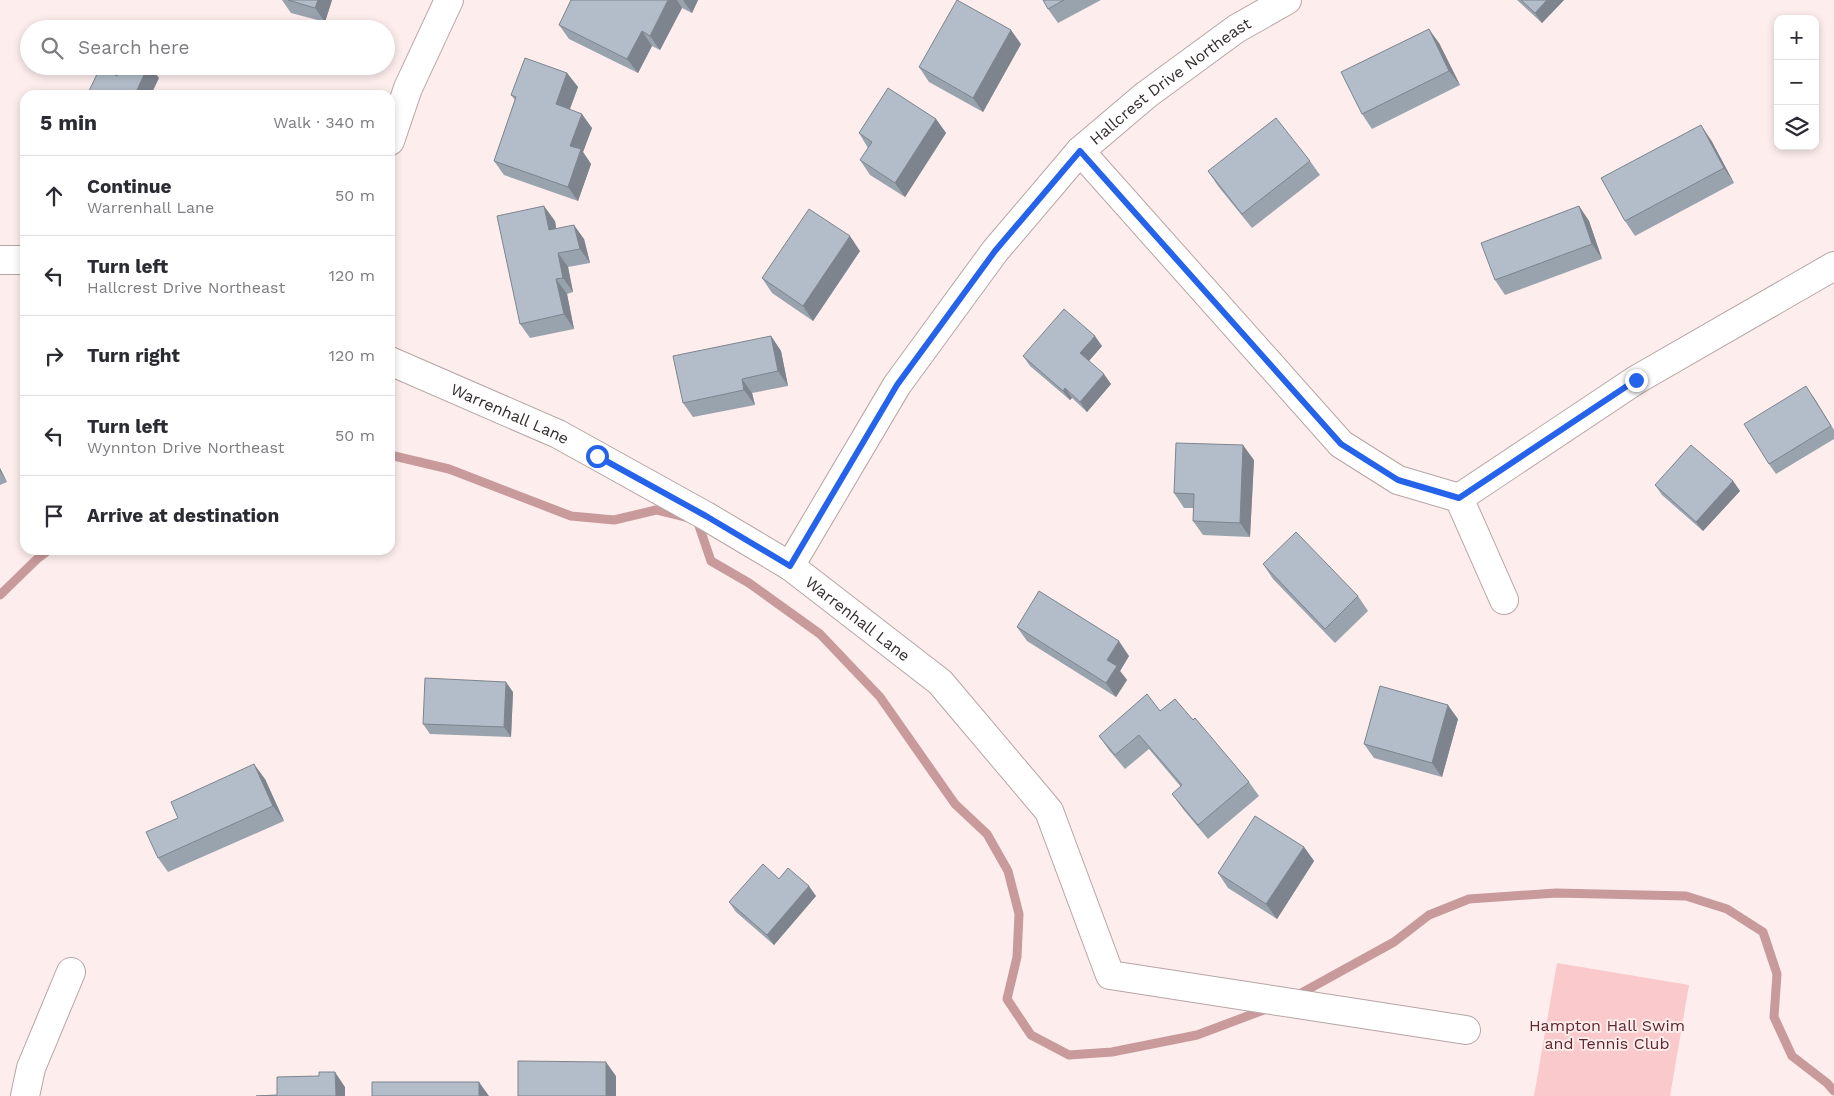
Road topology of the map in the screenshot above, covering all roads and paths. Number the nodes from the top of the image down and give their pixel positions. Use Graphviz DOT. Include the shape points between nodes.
graph roads {
  1 [pos="448,0"];
  2 [pos="1287,0"];
  3 [pos="395,126"];
  4 [pos="1080,151"];
  5 [pos="0,260"];
  6 [pos="20,260"];
  7 [pos="1834,266"];
  8 [pos="395,363"];
  9 [pos="1459,498"];
  10 [pos="790,566"];
  11 [pos="1504,600"];
  12 [pos="70,972"];
  13 [pos="1466,1030"];
  14 [pos="25,1096"];
  1 -- 3 [label="street" via="408,88"];
  2 -- 4 [label="street, Hallcrest Drive Northeast" via="1236,29 1168,78"];
  4 -- 9 [label="street" via="1341,444 1398,480"];
  4 -- 10 [label="street, Hallcrest Drive Northeast" via="995,251 897,385"];
  5 -- 6 [label="street"];
  7 -- 9 [label="street" via="1636,380"];
  8 -- 10 [label="street, Warrenhall Lane" via="558,434"];
  9 -- 11 [label="street"];
  10 -- 13 [label="street, Warrenhall Lane" via="940,682 1049,811 1110,974"];
  12 -- 14 [label="street" via="31,1068"];
}
